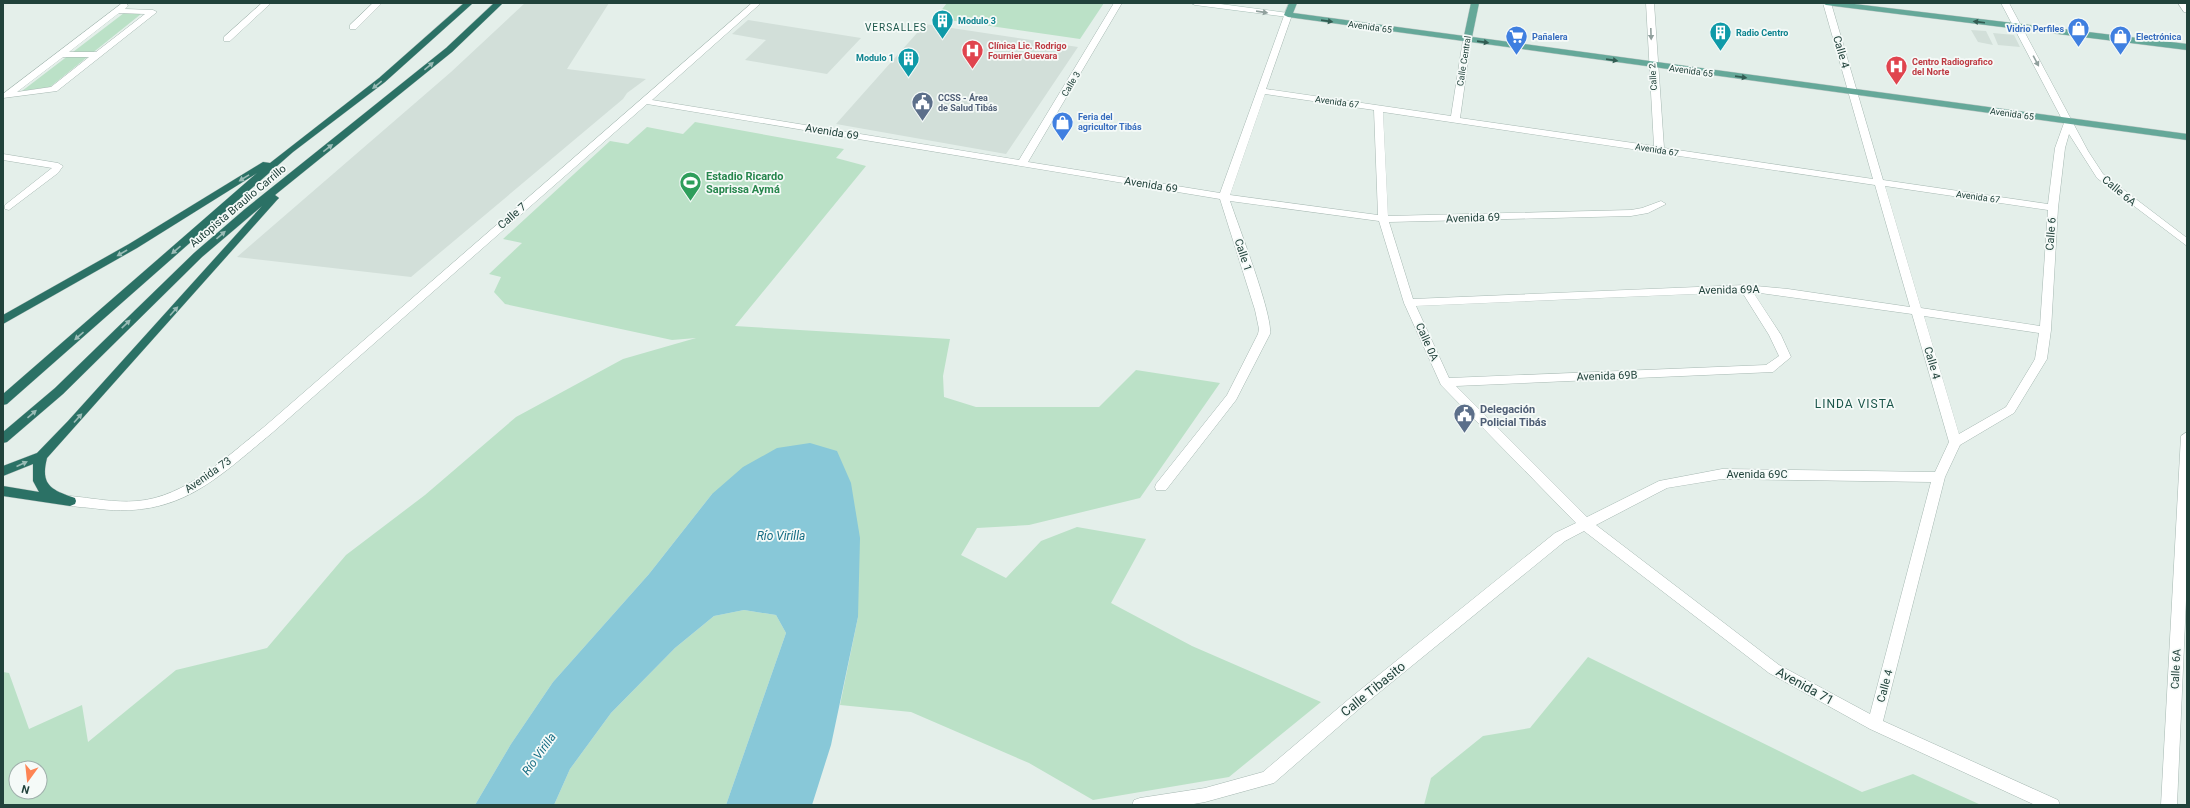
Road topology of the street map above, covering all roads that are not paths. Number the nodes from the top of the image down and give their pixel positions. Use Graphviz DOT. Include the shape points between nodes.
graph roads {
  1 [pos="128,3"];
  2 [pos="267,3"];
  3 [pos="378,3"];
  4 [pos="469,3"];
  5 [pos="499,3"];
  6 [pos="757,3"];
  7 [pos="1118,3"];
  8 [pos="1196,3"];
  9 [pos="1293,3"];
  10 [pos="1475,3"];
  11 [pos="1650,3"];
  12 [pos="1826,3"];
  13 [pos="2005,3"];
  14 [pos="2182,3"];
  15 [pos="2187,10"];
  16 [pos="117,11"];
  17 [pos="1288,15"];
  18 [pos="353,27"];
  19 [pos="2018,27"];
  20 [pos="227,39"];
  21 [pos="1467,40"];
  22 [pos="2187,47"];
  23 [pos="61,54"];
  24 [pos="97,55"];
  25 [pos="1652,65"];
  26 [pos="1262,91"];
  27 [pos="1853,93"];
  28 [pos="4,97"];
  29 [pos="644,101"];
  30 [pos="1378,108"];
  31 [pos="1455,119"];
  32 [pos="2069,122"];
  33 [pos="2187,137"];
  34 [pos="2060,148"];
  35 [pos="290,150"];
  36 [pos="1659,150"];
  37 [pos="2083,151"];
  38 [pos="3,157"];
  39 [pos="1022,164"];
  40 [pos="297,172"];
  41 [pos="1879,183"];
  42 [pos="1224,197"];
  43 [pos="1661,204"];
  44 [pos="10,207"];
  45 [pos="2053,208"];
  46 [pos="1382,219"];
  47 [pos="2187,243"];
  48 [pos="1745,288"];
  49 [pos="1409,303"];
  50 [pos="1917,311"];
  51 [pos="3,320"];
  52 [pos="2045,330"];
  53 [pos="1445,382"];
  54 [pos="3,401"];
  55 [pos="268,430"];
  56 [pos="2187,436"];
  57 [pos="3,439"];
  58 [pos="1954,442"];
  59 [pos="41,456"];
  60 [pos="3,471"];
  61 [pos="1939,477"];
  62 [pos="2186,483"];
  63 [pos="1161,487"];
  64 [pos="3,491"];
  65 [pos="70,501"];
  66 [pos="1584,523"];
  67 [pos="1875,724"];
  68 [pos="1140,805"];
  69 [pos="2052,805"];
  70 [pos="2169,805"];
  1 -- 16 [label="street"];
  2 -- 20 [label="street"];
  3 -- 18 [label="street"];
  4 -- 35 [label="highway, Autopista Braulio Carrillo, one-way" via="385,78 337,117"];
  40 -- 5 [label="highway, Autopista Braulio Carrillo, one-way" via="449,50"];
  6 -- 29 [label="street, Calle 7"];
  7 -- 39 [label="street, Calle 3"];
  8 -- 17 [label="street, Avenida 65, one-way"];
  9 -- 17 [label="main road"];
  10 -- 21 [label="main road, Calle Central"];
  11 -- 25 [label="street, Calle 2, one-way"];
  19 -- 12 [label="main road, one-way"];
  12 -- 27 [label="street, Calle 4"];
  13 -- 19 [label="street"];
  14 -- 15 [label="street"];
  16 -- 23 [label="street"];
  16 -- 24 [label="street" via="153,12"];
  17 -- 21 [label="main road, Avenida 65, one-way"];
  17 -- 26 [label="street"];
  19 -- 22 [label="main road"];
  19 -- 32 [label="street, one-way"];
  21 -- 25 [label="main road, Avenida 65, one-way"];
  21 -- 31 [label="street, Calle Central"];
  23 -- 24 [label="street"];
  23 -- 28 [label="street"];
  24 -- 28 [label="street" via="54,89"];
  25 -- 27 [label="main road, Avenida 65, one-way"];
  25 -- 36 [label="street, Calle 2"];
  26 -- 30 [label="street, Avenida 67"];
  26 -- 42 [label="street"];
  27 -- 32 [label="main road, Avenida 65"];
  27 -- 41 [label="street, Calle 4"];
  29 -- 39 [label="street, Avenida 69"];
  29 -- 55 [label="street, Calle 7"];
  30 -- 31 [label="street, Avenida 67"];
  30 -- 46 [label="street, Calle 0A"];
  31 -- 36 [label="street, Avenida 67"];
  32 -- 33 [label="main road, Avenida 65"];
  32 -- 34 [label="street, Calle 6"];
  32 -- 37 [label="street, Calle 6A"];
  34 -- 37 [label="street"];
  34 -- 45 [label="street, Calle 6"];
  35 -- 51 [label="highway, one-way" via="133,246"];
  35 -- 54 [label="highway, Autopista Braulio Carrillo, one-way"];
  36 -- 41 [label="street, Avenida 67"];
  37 -- 47 [label="street, Calle 6A" via="2100,176"];
  38 -- 44 [label="street" via="58,166"];
  39 -- 42 [label="street, Avenida 69"];
  57 -- 40 [label="highway, Autopista Braulio Carrillo, one-way" via="59,391 198,256"];
  59 -- 40 [label="highway, one-way"];
  41 -- 45 [label="street, Avenida 67"];
  41 -- 50 [label="street, Calle 4"];
  42 -- 46 [label="street, Avenida 69"];
  42 -- 63 [label="street, Calle 1" via="1261,310 1264,334 1232,396"];
  43 -- 46 [label="street, Avenida 69" via="1631,213"];
  45 -- 52 [label="street, Calle 6"];
  46 -- 49 [label="street, Calle 0A"];
  48 -- 49 [label="street, Avenida 69A"];
  48 -- 50 [label="street, Avenida 69A"];
  48 -- 53 [label="street, Avenida 69B" via="1775,335 1786,358 1769,369"];
  49 -- 53 [label="street, Calle 0A"];
  50 -- 52 [label="street, Avenida 69A"];
  50 -- 58 [label="street, Calle 4"];
  52 -- 58 [label="street, Calle 6" via="2040,359 2010,410"];
  53 -- 66 [label="street, Calle 0A"];
  55 -- 65 [label="street, Avenida 73" via="210,476 178,496 138,506"];
  56 -- 62 [label="street, Calle 6A"];
  58 -- 61 [label="street, Calle 4"];
  60 -- 59 [label="highway, one-way"];
  59 -- 65 [label="highway" via="37,471 41,485 52,495"];
  61 -- 66 [label="street, Avenida 69C" via="1722,474 1664,484"];
  61 -- 67 [label="street, Calle 4"];
  62 -- 70 [label="street, Calle 6A"];
  64 -- 65 [label="highway"];
  66 -- 67 [label="street, Avenida 71" via="1774,669"];
  66 -- 68 [label="street, Calle Tibasito" via="1525,563 1268,778 1205,795"];
  67 -- 69 [label="street, Avenida 71"];
}
